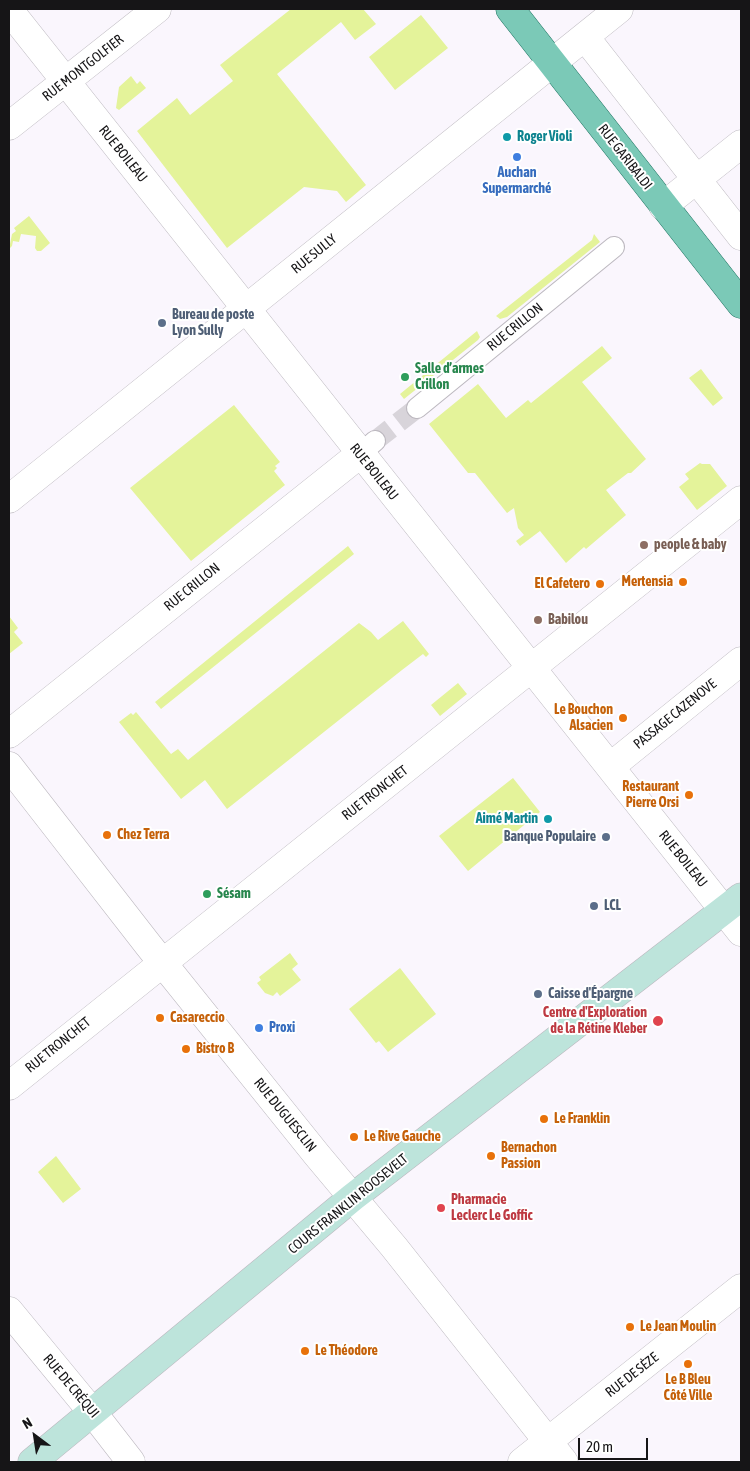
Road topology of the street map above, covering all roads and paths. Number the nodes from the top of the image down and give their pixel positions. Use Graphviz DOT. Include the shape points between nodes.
graph roads {
  1 [pos="157,9"];
  2 [pos="510,9"];
  3 [pos="619,9"];
  4 [pos="9,10"];
  5 [pos="585,37"];
  6 [pos="552,63"];
  7 [pos="65,82"];
  8 [pos="9,126"];
  9 [pos="741,144"];
  10 [pos="696,180"];
  11 [pos="663,206"];
  12 [pos="741,236"];
  13 [pos="614,247"];
  14 [pos="741,304"];
  15 [pos="246,310"];
  16 [pos="417,408"];
  17 [pos="368,447"];
  18 [pos="9,499"];
  19 [pos="741,500"];
  20 [pos="741,660"];
  21 [pos="531,669"];
  22 [pos="9,734"];
  23 [pos="9,766"];
  24 [pos="610,767"];
  25 [pos="733,904"];
  26 [pos="741,932"];
  27 [pos="162,962"];
  28 [pos="9,1086"];
  29 [pos="354,1197"];
  30 [pos="741,1288"];
  31 [pos="9,1311"];
  32 [pos="93,1413"];
  33 [pos="556,1452"];
  34 [pos="32,1462"];
  35 [pos="131,1462"];
  36 [pos="522,1462"];
  1 -- 7 [label="street, RUE MONTGOLFIER"];
  2 -- 6 [label="main road, RUE GARIBALDI"];
  3 -- 5 [label="street, RUE SULLY"];
  4 -- 7 [label="street, RUE BOILEAU"];
  5 -- 6 [label="street, RUE SULLY"];
  5 -- 10 [label="street"];
  6 -- 11 [label="main road, RUE GARIBALDI"];
  6 -- 15 [label="street, RUE SULLY"];
  7 -- 8 [label="street, RUE MONTGOLFIER"];
  7 -- 15 [label="street, RUE BOILEAU"];
  9 -- 10 [label="street"];
  10 -- 11 [label="street"];
  10 -- 12 [label="street"];
  11 -- 14 [label="main road, RUE GARIBALDI"];
  13 -- 16 [label="street, RUE CRILLON"];
  15 -- 17 [label="street, RUE BOILEAU"];
  15 -- 18 [label="street, RUE SULLY"];
  17 -- 21 [label="street, RUE BOILEAU"];
  17 -- 22 [label="street, RUE CRILLON"];
  19 -- 21 [label="street, RUE TRONCHET"];
  20 -- 24 [label="street, PASSAGE CAZENOVE"];
  21 -- 24 [label="street, RUE BOILEAU"];
  21 -- 27 [label="street, RUE TRONCHET"];
  23 -- 27 [label="street, RUE DUGUESCLIN"];
  24 -- 25 [label="street, RUE BOILEAU"];
  25 -- 26 [label="street, RUE BOILEAU"];
  25 -- 29 [label="main road, COURS FRANKLIN ROOSEVELT"];
  27 -- 28 [label="street, RUE TRONCHET"];
  27 -- 29 [label="street, RUE DUGUESCLIN"];
  29 -- 32 [label="main road, COURS FRANKLIN ROOSEVELT"];
  29 -- 33 [label="street, RUE DUGUESCLIN"];
  30 -- 33 [label="street, RUE DE SÈZE"];
  31 -- 32 [label="street, RUE DE CRÉQUI"];
  32 -- 34 [label="main road, COURS FRANKLIN ROOSEVELT"];
  32 -- 35 [label="street, RUE DE CRÉQUI"];
  33 -- 36 [label="street, RUE DE SÈZE"];
}
